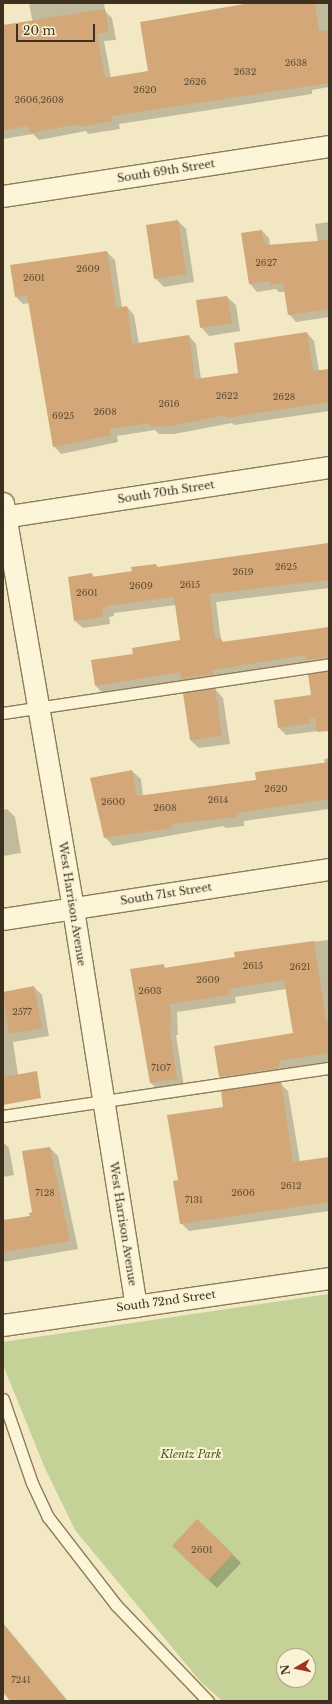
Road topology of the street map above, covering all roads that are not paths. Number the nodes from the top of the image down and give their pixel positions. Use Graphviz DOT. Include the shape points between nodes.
graph roads {
  1 [pos="329,146"];
  2 [pos="3,196"];
  3 [pos="329,467"];
  4 [pos="4,512"];
  5 [pos="329,664"];
  6 [pos="40,708"];
  7 [pos="3,713"];
  8 [pos="329,868"];
  9 [pos="73,909"];
  10 [pos="3,919"];
  11 [pos="329,1068"];
  12 [pos="104,1101"];
  13 [pos="3,1116"];
  14 [pos="329,1278"];
  15 [pos="136,1306"];
  16 [pos="3,1325"];
  17 [pos="3,1398"];
  18 [pos="208,1701"];
  1 -- 2 [label="street, South 69th Street"];
  3 -- 4 [label="street, South 70th Street"];
  4 -- 6 [label="street, West Harrison Avenue"];
  5 -- 6 [label="lane"];
  6 -- 7 [label="lane"];
  6 -- 9 [label="street, West Harrison Avenue"];
  8 -- 9 [label="street, South 71st Street"];
  9 -- 10 [label="street, South 71st Street"];
  9 -- 12 [label="street, West Harrison Avenue"];
  11 -- 12 [label="lane"];
  12 -- 13 [label="lane"];
  12 -- 15 [label="street, West Harrison Avenue"];
  14 -- 15 [label="street, South 72nd Street"];
  15 -- 16 [label="street, South 72nd Street"];
  17 -- 18 [label="lane" via="32,1482 48,1517 116,1605"];
}
